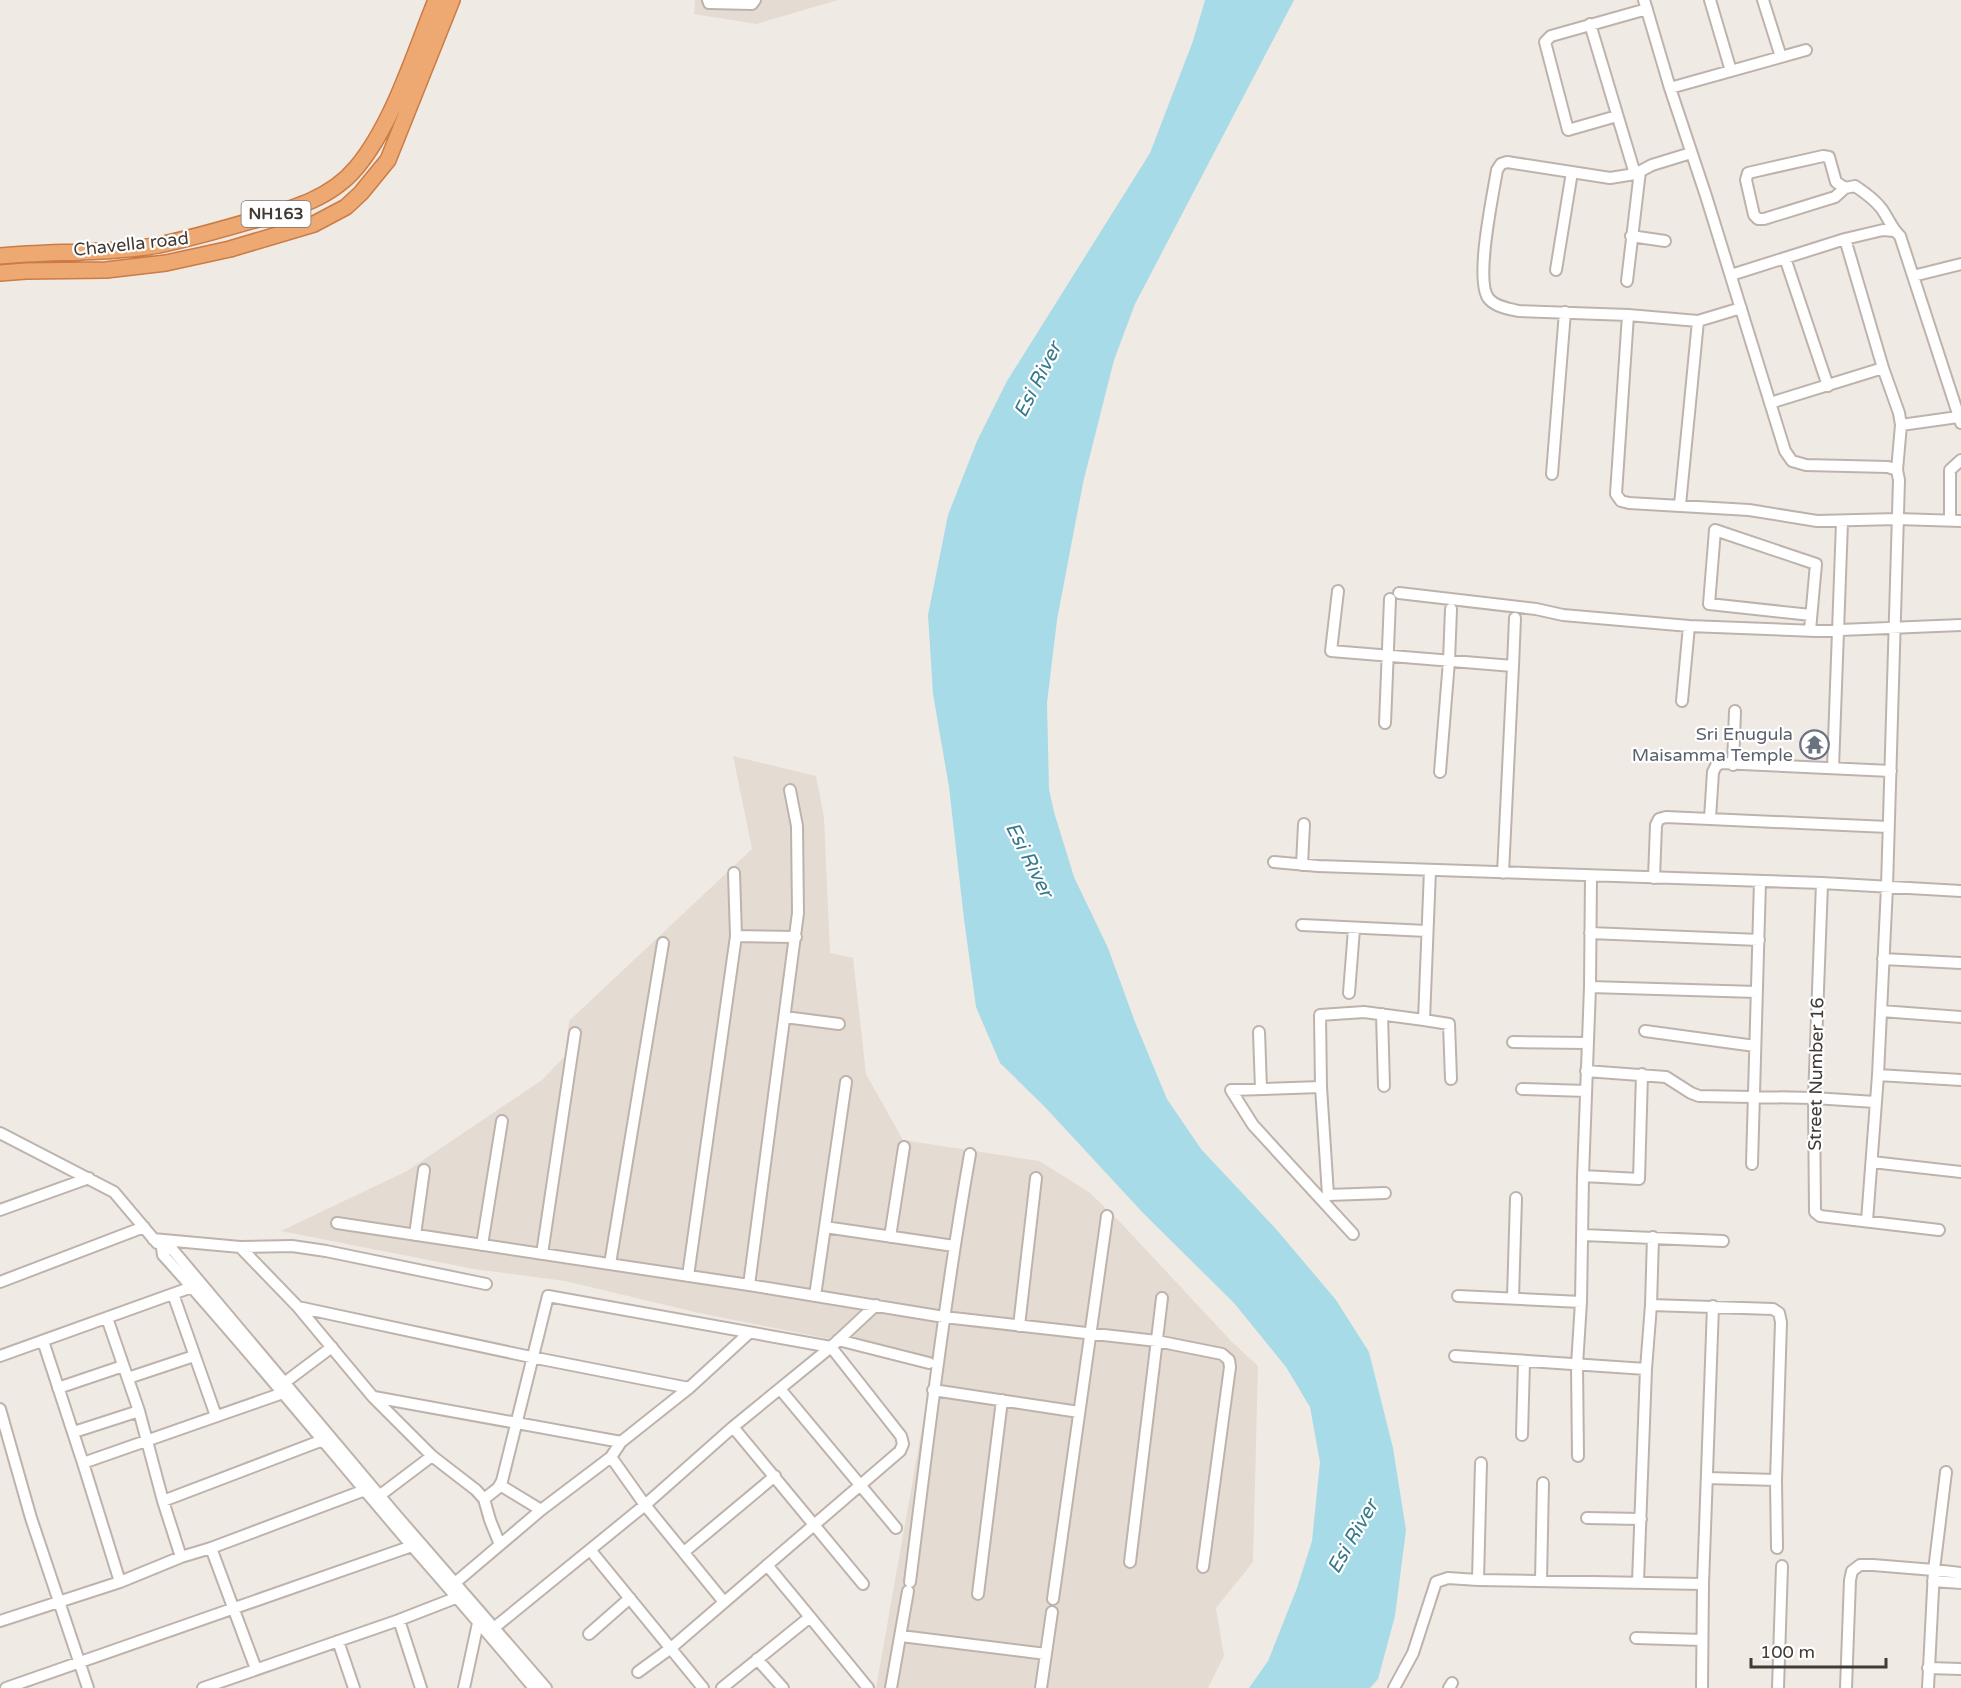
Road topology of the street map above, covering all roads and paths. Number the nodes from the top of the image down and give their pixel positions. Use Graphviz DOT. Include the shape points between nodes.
graph roads {
  1 [pos="436,0"];
  2 [pos="452,0"];
  3 [pos="708,0"];
  4 [pos="755,0"];
  5 [pos="1710,0"];
  6 [pos="1763,0"];
  7 [pos="1646,4"];
  8 [pos="1590,24"];
  9 [pos="1806,50"];
  10 [pos="1781,57"];
  11 [pos="1731,71"];
  12 [pos="1670,88"];
  13 [pos="1617,116"];
  14 [pos="1692,153"];
  15 [pos="1572,172"];
  16 [pos="1638,172"];
  17 [pos="1845,188"];
  18 [pos="1894,231"];
  19 [pos="1631,236"];
  20 [pos="1845,239"];
  21 [pos="1665,241"];
  22 [pos="0,256"];
  23 [pos="1785,258"];
  24 [pos="1961,264"];
  25 [pos="1556,270"];
  26 [pos="0,273"];
  27 [pos="1731,275"];
  28 [pos="1913,276"];
  29 [pos="1627,281"];
  30 [pos="1741,308"];
  31 [pos="1565,312"];
  32 [pos="1628,315"];
  33 [pos="1698,321"];
  34 [pos="1883,368"];
  35 [pos="1828,386"];
  36 [pos="1770,403"];
  37 [pos="1959,420"];
  38 [pos="1901,425"];
  39 [pos="1961,460"];
  40 [pos="1897,470"];
  41 [pos="1552,474"];
  42 [pos="1680,505"];
  43 [pos="1897,519"];
  44 [pos="1956,521"];
  45 [pos="1842,522"];
  46 [pos="1338,591"];
  47 [pos="1451,609"];
  48 [pos="1811,615"];
  49 [pos="1515,618"];
  50 [pos="1961,625"];
  51 [pos="1689,626"];
  52 [pos="1895,627"];
  53 [pos="1810,630"];
  54 [pos="1837,630"];
  55 [pos="1387,657"];
  56 [pos="1449,661"];
  57 [pos="1513,666"];
  58 [pos="1682,701"];
  59 [pos="1735,711"];
  60 [pos="1384,723"];
  61 [pos="1733,765"];
  62 [pos="1833,768"];
  63 [pos="1891,771"];
  64 [pos="1440,772"];
  65 [pos="790,790"];
  66 [pos="1710,818"];
  67 [pos="1304,824"];
  68 [pos="1888,827"];
  69 [pos="1274,861"];
  70 [pos="1302,865"];
  71 [pos="1430,870"];
  72 [pos="734,873"];
  73 [pos="1503,873"];
  74 [pos="1591,876"];
  75 [pos="1654,878"];
  76 [pos="1760,881"];
  77 [pos="1822,883"];
  78 [pos="1887,887"];
  79 [pos="1961,891"];
  80 [pos="1302,925"];
  81 [pos="1354,928"];
  82 [pos="1427,931"];
  83 [pos="1590,933"];
  84 [pos="736,936"];
  85 [pos="796,937"];
  86 [pos="1759,940"];
  87 [pos="663,944"];
  88 [pos="1883,959"];
  89 [pos="1961,963"];
  90 [pos="1590,987"];
  91 [pos="1757,992"];
  92 [pos="1349,993"];
  93 [pos="1881,1011"];
  94 [pos="1382,1014"];
  95 [pos="785,1017"];
  96 [pos="1961,1017"];
  97 [pos="1424,1020"];
  98 [pos="839,1024"];
  99 [pos="1645,1031"];
  100 [pos="1259,1032"];
  101 [pos="575,1033"];
  102 [pos="1513,1042"];
  103 [pos="1587,1043"];
  104 [pos="1755,1046"];
  105 [pos="1586,1071"];
  106 [pos="1642,1074"];
  107 [pos="1878,1076"];
  108 [pos="1451,1079"];
  109 [pos="1961,1080"];
  110 [pos="846,1082"];
  111 [pos="1384,1086"];
  112 [pos="1321,1087"];
  113 [pos="1261,1089"];
  114 [pos="1522,1089"];
  115 [pos="1586,1091"];
  116 [pos="1754,1097"];
  117 [pos="1814,1098"];
  118 [pos="1875,1102"];
  119 [pos="502,1121"];
  120 [pos="2,1136"];
  121 [pos="904,1147"];
  122 [pos="970,1154"];
  123 [pos="1872,1162"];
  124 [pos="1752,1164"];
  125 [pos="424,1170"];
  126 [pos="1961,1172"];
  127 [pos="1582,1176"];
  128 [pos="89,1178"];
  129 [pos="1036,1178"];
  130 [pos="1385,1193"];
  131 [pos="1325,1198"];
  132 [pos="1516,1198"];
  133 [pos="0,1210"];
  134 [pos="1107,1216"];
  135 [pos="1866,1221"];
  136 [pos="338,1223"];
  137 [pos="144,1227"];
  138 [pos="825,1227"];
  139 [pos="1939,1230"];
  140 [pos="1353,1234"];
  141 [pos="415,1235"];
  142 [pos="1583,1235"];
  143 [pos="890,1237"];
  144 [pos="1653,1238"];
  145 [pos="153,1239"];
  146 [pos="1723,1241"];
  147 [pos="482,1245"];
  148 [pos="954,1245"];
  149 [pos="240,1247"];
  150 [pos="162,1248"];
  151 [pos="542,1254"];
  152 [pos="610,1264"];
  153 [pos="688,1276"];
  154 [pos="0,1282"];
  155 [pos="486,1284"];
  156 [pos="749,1285"];
  157 [pos="192,1287"];
  158 [pos="173,1294"];
  159 [pos="815,1296"];
  160 [pos="1458,1296"];
  161 [pos="1162,1298"];
  162 [pos="1513,1298"];
  163 [pos="1581,1302"];
  164 [pos="876,1305"];
  165 [pos="1651,1305"];
  166 [pos="1713,1306"];
  167 [pos="298,1307"];
  168 [pos="944,1317"];
  169 [pos="107,1318"];
  170 [pos="1019,1326"];
  171 [pos="749,1333"];
  172 [pos="1091,1334"];
  173 [pos="42,1341"];
  174 [pos="1157,1341"];
  175 [pos="834,1343"];
  176 [pos="332,1347"];
  177 [pos="0,1356"];
  178 [pos="194,1356"];
  179 [pos="1455,1356"];
  180 [pos="531,1357"];
  181 [pos="1524,1362"];
  182 [pos="929,1363"];
  183 [pos="1577,1365"];
  184 [pos="123,1366"];
  185 [pos="1646,1370"];
  186 [pos="128,1378"];
  187 [pos="58,1388"];
  188 [pos="284,1388"];
  189 [pos="689,1388"];
  190 [pos="780,1389"];
  191 [pos="933,1390"];
  192 [pos="374,1397"];
  193 [pos="1002,1400"];
  194 [pos="0,1409"];
  195 [pos="139,1411"];
  196 [pos="1079,1412"];
  197 [pos="216,1416"];
  198 [pos="517,1422"];
  199 [pos="733,1427"];
  200 [pos="74,1432"];
  201 [pos="1522,1435"];
  202 [pos="323,1440"];
  203 [pos="147,1441"];
  204 [pos="621,1442"];
  205 [pos="432,1456"];
  206 [pos="1578,1456"];
  207 [pos="610,1458"];
  208 [pos="83,1462"];
  209 [pos="1481,1463"];
  210 [pos="1946,1472"];
  211 [pos="775,1476"];
  212 [pos="1707,1478"];
  213 [pos="1776,1480"];
  214 [pos="1543,1483"];
  215 [pos="500,1485"];
  216 [pos="860,1485"];
  217 [pos="365,1490"];
  218 [pos="379,1496"];
  219 [pos="484,1499"];
  220 [pos="163,1501"];
  221 [pos="645,1505"];
  222 [pos="541,1510"];
  223 [pos="1587,1518"];
  224 [pos="1641,1519"];
  225 [pos="813,1525"];
  226 [pos="896,1528"];
  227 [pos="501,1545"];
  228 [pos="412,1546"];
  229 [pos="211,1548"];
  230 [pos="1777,1548"];
  231 [pos="591,1551"];
  232 [pos="684,1552"];
  233 [pos="181,1557"];
  234 [pos="1130,1562"];
  235 [pos="767,1565"];
  236 [pos="1782,1566"];
  237 [pos="1203,1567"];
  238 [pos="1961,1573"];
  239 [pos="1934,1576"];
  240 [pos="1478,1580"];
  241 [pos="1541,1580"];
  242 [pos="120,1582"];
  243 [pos="1638,1582"];
  244 [pos="455,1583"];
  245 [pos="863,1584"];
  246 [pos="1703,1584"];
  247 [pos="1961,1584"];
  248 [pos="978,1594"];
  249 [pos="458,1597"];
  250 [pos="630,1598"];
  251 [pos="1053,1599"];
  252 [pos="58,1602"];
  253 [pos="724,1602"];
  254 [pos="234,1608"];
  255 [pos="1052,1612"];
  256 [pos="810,1617"];
  257 [pos="1,1619"];
  258 [pos="399,1620"];
  259 [pos="481,1620"];
  260 [pos="491,1631"];
  261 [pos="589,1634"];
  262 [pos="901,1636"];
  263 [pos="1636,1638"];
  264 [pos="1702,1640"];
  265 [pos="338,1641"];
  266 [pos="670,1648"];
  267 [pos="1046,1654"];
  268 [pos="757,1659"];
  269 [pos="78,1663"];
  270 [pos="1928,1668"];
  271 [pos="1961,1669"];
  272 [pos="256,1670"];
  273 [pos="638,1672"];
  274 [pos="225,1684"];
  275 [pos="6,1688"];
  276 [pos="88,1688"];
  277 [pos="203,1688"];
  278 [pos="354,1688"];
  279 [pos="421,1688"];
  280 [pos="464,1688"];
  281 [pos="534,1688"];
  282 [pos="546,1688"];
  283 [pos="703,1688"];
  284 [pos="722,1688"];
  285 [pos="783,1688"];
  286 [pos="868,1688"];
  287 [pos="891,1688"];
  288 [pos="1041,1688"];
  289 [pos="1394,1688"];
  290 [pos="1702,1688"];
  291 [pos="1778,1688"];
  292 [pos="1846,1688"];
  293 [pos="1928,1688"];
  1 -- 22 [label="highway, Chavella road / NH163" via="388,118 355,170 331,190 302,206 158,245"];
  2 -- 26 [label="highway, Chavella road / NH163" via="388,160 346,207 314,224 166,263 106,270"];
  3 -- 4 [label="street" via="752,4"];
  5 -- 11 [label="street"];
  6 -- 10 [label="street"];
  7 -- 8 [label="street"];
  7 -- 12 [label="street"];
  8 -- 13 [label="street"];
  8 -- 13 [label="street" via="1551,36 1545,42 1568,130"];
  9 -- 10 [label="street"];
  10 -- 11 [label="street"];
  11 -- 12 [label="street"];
  12 -- 14 [label="street"];
  13 -- 16 [label="street"];
  14 -- 16 [label="street"];
  14 -- 27 [label="street"];
  15 -- 16 [label="street" via="1610,178"];
  15 -- 25 [label="street"];
  15 -- 31 [label="street" via="1501,164 1483,265 1489,299 1503,308"];
  16 -- 19 [label="street"];
  17 -- 17 [label="street" via="1836,182 1829,157 1823,156 1748,173 1746,180 1758,219 1835,197"];
  17 -- 18 [label="street" via="1854,186 1866,194"];
  18 -- 20 [label="street"];
  18 -- 28 [label="street" via="1900,236"];
  19 -- 21 [label="street"];
  19 -- 29 [label="street"];
  20 -- 23 [label="street"];
  20 -- 34 [label="street"];
  23 -- 27 [label="street"];
  23 -- 35 [label="street"];
  24 -- 28 [label="street"];
  27 -- 30 [label="street"];
  28 -- 37 [label="street"];
  30 -- 33 [label="street"];
  30 -- 36 [label="street"];
  31 -- 32 [label="street"];
  31 -- 41 [label="street"];
  32 -- 33 [label="street"];
  32 -- 42 [label="street" via="1616,494 1629,503"];
  33 -- 42 [label="street"];
  34 -- 35 [label="street"];
  34 -- 38 [label="street"];
  35 -- 36 [label="street"];
  36 -- 40 [label="street" via="1792,461"];
  37 -- 38 [label="street"];
  38 -- 40 [label="street"];
  39 -- 44 [label="street" via="1950,470"];
  40 -- 43 [label="street"];
  42 -- 45 [label="street"];
  43 -- 44 [label="street"];
  43 -- 45 [label="street"];
  43 -- 52 [label="street"];
  45 -- 54 [label="street"];
  46 -- 55 [label="street" via="1331,651"];
  47 -- 56 [label="street"];
  48 -- 48 [label="street" via="1816,564 1715,530 1709,604"];
  48 -- 53 [label="street"];
  49 -- 57 [label="street"];
  50 -- 52 [label="street"];
  51 -- 53 [label="street"];
  51 -- 55 [label="street" via="1394,596"];
  51 -- 58 [label="street"];
  52 -- 54 [label="street"];
  52 -- 63 [label="street"];
  53 -- 54 [label="street"];
  54 -- 62 [label="street"];
  55 -- 56 [label="street"];
  55 -- 60 [label="street"];
  56 -- 57 [label="street"];
  56 -- 64 [label="street"];
  57 -- 73 [label="street"];
  59 -- 61 [label="street"];
  61 -- 62 [label="street"];
  61 -- 66 [label="street" via="1721,763 1713,772"];
  62 -- 63 [label="street"];
  63 -- 68 [label="street"];
  65 -- 85 [label="street" via="797,837"];
  66 -- 68 [label="street"];
  66 -- 75 [label="street" via="1659,819"];
  67 -- 70 [label="street"];
  68 -- 78 [label="street"];
  69 -- 70 [label="street"];
  70 -- 71 [label="street"];
  71 -- 73 [label="street"];
  71 -- 82 [label="street"];
  72 -- 84 [label="street"];
  73 -- 74 [label="street"];
  74 -- 75 [label="street"];
  74 -- 83 [label="street"];
  75 -- 76 [label="street"];
  76 -- 77 [label="street"];
  76 -- 86 [label="street"];
  77 -- 78 [label="street"];
  77 -- 117 [label="street, Street Number 16"];
  78 -- 79 [label="street"];
  78 -- 88 [label="street"];
  80 -- 81 [label="street"];
  81 -- 82 [label="street"];
  81 -- 92 [label="street"];
  82 -- 97 [label="street"];
  83 -- 86 [label="street"];
  83 -- 90 [label="street"];
  84 -- 85 [label="street"];
  84 -- 153 [label="street"];
  85 -- 95 [label="street"];
  86 -- 91 [label="street"];
  87 -- 152 [label="street"];
  88 -- 89 [label="street"];
  88 -- 93 [label="street"];
  90 -- 91 [label="street"];
  90 -- 103 [label="street"];
  91 -- 104 [label="street"];
  93 -- 96 [label="street"];
  93 -- 107 [label="street"];
  94 -- 97 [label="street"];
  94 -- 111 [label="street"];
  94 -- 112 [label="street" via="1364,1011 1320,1015"];
  95 -- 98 [label="street"];
  95 -- 156 [label="street"];
  97 -- 108 [label="street" via="1449,1024"];
  99 -- 104 [label="street"];
  100 -- 113 [label="street"];
  101 -- 151 [label="street"];
  102 -- 103 [label="street"];
  103 -- 105 [label="street"];
  104 -- 116 [label="street"];
  105 -- 106 [label="street"];
  105 -- 115 [label="street"];
  106 -- 116 [label="street" via="1666,1077 1699,1096"];
  106 -- 127 [label="street" via="1639,1179"];
  107 -- 109 [label="street"];
  107 -- 118 [label="street"];
  110 -- 138 [label="street"];
  112 -- 113 [label="street"];
  112 -- 131 [label="street"];
  113 -- 131 [label="street" via="1231,1090 1253,1125"];
  114 -- 115 [label="street"];
  115 -- 127 [label="street"];
  116 -- 117 [label="street"];
  116 -- 124 [label="street"];
  117 -- 118 [label="street"];
  117 -- 135 [label="street, Street Number 16" via="1815,1212 1820,1216"];
  118 -- 123 [label="street"];
  119 -- 147 [label="street"];
  120 -- 128 [label="street"];
  121 -- 143 [label="street"];
  122 -- 148 [label="street"];
  123 -- 126 [label="street"];
  123 -- 135 [label="street"];
  125 -- 141 [label="street"];
  127 -- 142 [label="street"];
  128 -- 133 [label="street"];
  128 -- 137 [label="street" via="114,1192"];
  129 -- 170 [label="street"];
  130 -- 131 [label="street"];
  131 -- 140 [label="street"];
  132 -- 162 [label="street"];
  134 -- 172 [label="street"];
  135 -- 139 [label="street"];
  136 -- 141 [label="street"];
  137 -- 145 [label="street"];
  137 -- 154 [label="street"];
  138 -- 143 [label="street"];
  138 -- 159 [label="street"];
  141 -- 147 [label="street"];
  142 -- 144 [label="street"];
  142 -- 163 [label="street"];
  143 -- 148 [label="street"];
  144 -- 146 [label="street"];
  144 -- 165 [label="street"];
  145 -- 149 [label="street"];
  145 -- 150 [label="street"];
  147 -- 151 [label="street"];
  148 -- 168 [label="street"];
  149 -- 155 [label="street" via="292,1246 326,1251"];
  149 -- 167 [label="street"];
  150 -- 157 [label="street" via="163,1255"];
  150 -- 188 [label="street" via="172,1249"];
  151 -- 152 [label="street"];
  152 -- 153 [label="street"];
  153 -- 156 [label="street"];
  156 -- 159 [label="street"];
  157 -- 158 [label="street"];
  157 -- 188 [label="street"];
  158 -- 169 [label="street"];
  158 -- 178 [label="street"];
  159 -- 164 [label="street"];
  160 -- 162 [label="street"];
  161 -- 174 [label="street"];
  162 -- 163 [label="street"];
  163 -- 183 [label="street"];
  164 -- 168 [label="street"];
  164 -- 175 [label="street"];
  165 -- 166 [label="street"];
  165 -- 185 [label="street"];
  166 -- 212 [label="street"];
  166 -- 213 [label="street" via="1773,1309 1779,1313"];
  167 -- 176 [label="street"];
  167 -- 180 [label="street"];
  168 -- 170 [label="street"];
  168 -- 191 [label="street"];
  169 -- 173 [label="street"];
  169 -- 184 [label="street"];
  170 -- 172 [label="street"];
  171 -- 175 [label="street"];
  171 -- 180 [label="street" via="548,1296"];
  171 -- 189 [label="street"];
  172 -- 174 [label="street"];
  172 -- 196 [label="street"];
  173 -- 177 [label="street"];
  173 -- 187 [label="street"];
  174 -- 234 [label="street"];
  174 -- 237 [label="street" via="1222,1354 1229,1360"];
  175 -- 182 [label="street"];
  175 -- 190 [label="street"];
  175 -- 216 [label="street" via="903,1444"];
  176 -- 188 [label="street"];
  176 -- 192 [label="street"];
  178 -- 186 [label="street"];
  178 -- 197 [label="street"];
  179 -- 181 [label="street"];
  180 -- 189 [label="street"];
  180 -- 198 [label="street"];
  181 -- 183 [label="street"];
  181 -- 201 [label="street"];
  183 -- 185 [label="street"];
  183 -- 206 [label="street"];
  184 -- 186 [label="street"];
  184 -- 187 [label="street"];
  185 -- 224 [label="street"];
  186 -- 195 [label="street"];
  187 -- 200 [label="street"];
  188 -- 197 [label="street"];
  188 -- 202 [label="street"];
  188 -- 218 [label="street"];
  189 -- 204 [label="street"];
  190 -- 199 [label="street"];
  190 -- 216 [label="street"];
  191 -- 193 [label="street"];
  191 -- 262 [label="street"];
  192 -- 198 [label="street"];
  192 -- 205 [label="street"];
  193 -- 196 [label="street"];
  193 -- 248 [label="street"];
  194 -- 252 [label="street"];
  195 -- 200 [label="street"];
  195 -- 203 [label="street"];
  196 -- 251 [label="street"];
  197 -- 203 [label="street"];
  198 -- 204 [label="street"];
  198 -- 215 [label="street"];
  199 -- 211 [label="street"];
  199 -- 221 [label="street"];
  200 -- 208 [label="street"];
  202 -- 217 [label="street"];
  202 -- 220 [label="street"];
  203 -- 208 [label="street"];
  203 -- 220 [label="street"];
  204 -- 207 [label="street"];
  205 -- 218 [label="street"];
  205 -- 219 [label="street"];
  207 -- 221 [label="street"];
  207 -- 222 [label="street"];
  208 -- 242 [label="street"];
  209 -- 240 [label="street"];
  210 -- 239 [label="street"];
  211 -- 225 [label="street"];
  211 -- 232 [label="street"];
  212 -- 213 [label="street"];
  212 -- 246 [label="street"];
  213 -- 230 [label="street"];
  214 -- 241 [label="street"];
  215 -- 219 [label="street"];
  215 -- 222 [label="street"];
  216 -- 225 [label="street"];
  216 -- 226 [label="street"];
  217 -- 228 [label="street"];
  217 -- 229 [label="street"];
  218 -- 244 [label="street"];
  219 -- 227 [label="street"];
  220 -- 233 [label="street"];
  221 -- 231 [label="street"];
  221 -- 232 [label="street"];
  222 -- 227 [label="street"];
  223 -- 224 [label="street"];
  224 -- 243 [label="street"];
  225 -- 235 [label="street"];
  225 -- 245 [label="street"];
  227 -- 244 [label="street"];
  228 -- 249 [label="street"];
  228 -- 254 [label="street"];
  229 -- 233 [label="street"];
  229 -- 254 [label="street"];
  231 -- 250 [label="street"];
  231 -- 260 [label="street"];
  232 -- 253 [label="street"];
  233 -- 242 [label="street"];
  235 -- 253 [label="street"];
  235 -- 256 [label="street"];
  236 -- 291 [label="street"];
  238 -- 239 [label="street"];
  239 -- 247 [label="street"];
  239 -- 270 [label="street"];
  239 -- 292 [label="street" via="1873,1564 1860,1565 1852,1571"];
  240 -- 241 [label="street"];
  240 -- 289 [label="street" via="1448,1578 1436,1582 1413,1653"];
  241 -- 243 [label="street"];
  242 -- 252 [label="street"];
  243 -- 246 [label="street"];
  244 -- 259 [label="street"];
  246 -- 264 [label="street"];
  249 -- 258 [label="street"];
  249 -- 259 [label="street"];
  250 -- 261 [label="street"];
  250 -- 266 [label="street"];
  252 -- 257 [label="street"];
  252 -- 269 [label="street"];
  253 -- 266 [label="street"];
  254 -- 269 [label="street"];
  254 -- 272 [label="street"];
  255 -- 267 [label="street"];
  256 -- 268 [label="street"];
  256 -- 286 [label="street"];
  258 -- 265 [label="street"];
  258 -- 279 [label="street"];
  259 -- 260 [label="street"];
  259 -- 280 [label="street"];
  260 -- 281 [label="street"];
  260 -- 282 [label="street"];
  262 -- 267 [label="street"];
  262 -- 287 [label="street"];
  263 -- 264 [label="street"];
  264 -- 290 [label="street"];
  265 -- 272 [label="street"];
  265 -- 278 [label="street"];
  266 -- 273 [label="street"];
  266 -- 283 [label="street"];
  267 -- 288 [label="street"];
  268 -- 284 [label="street"];
  268 -- 285 [label="street"];
  269 -- 275 [label="street"];
  269 -- 276 [label="street"];
  270 -- 271 [label="street"];
  270 -- 293 [label="street"];
  272 -- 274 [label="street"];
  274 -- 277 [label="street"];
}
